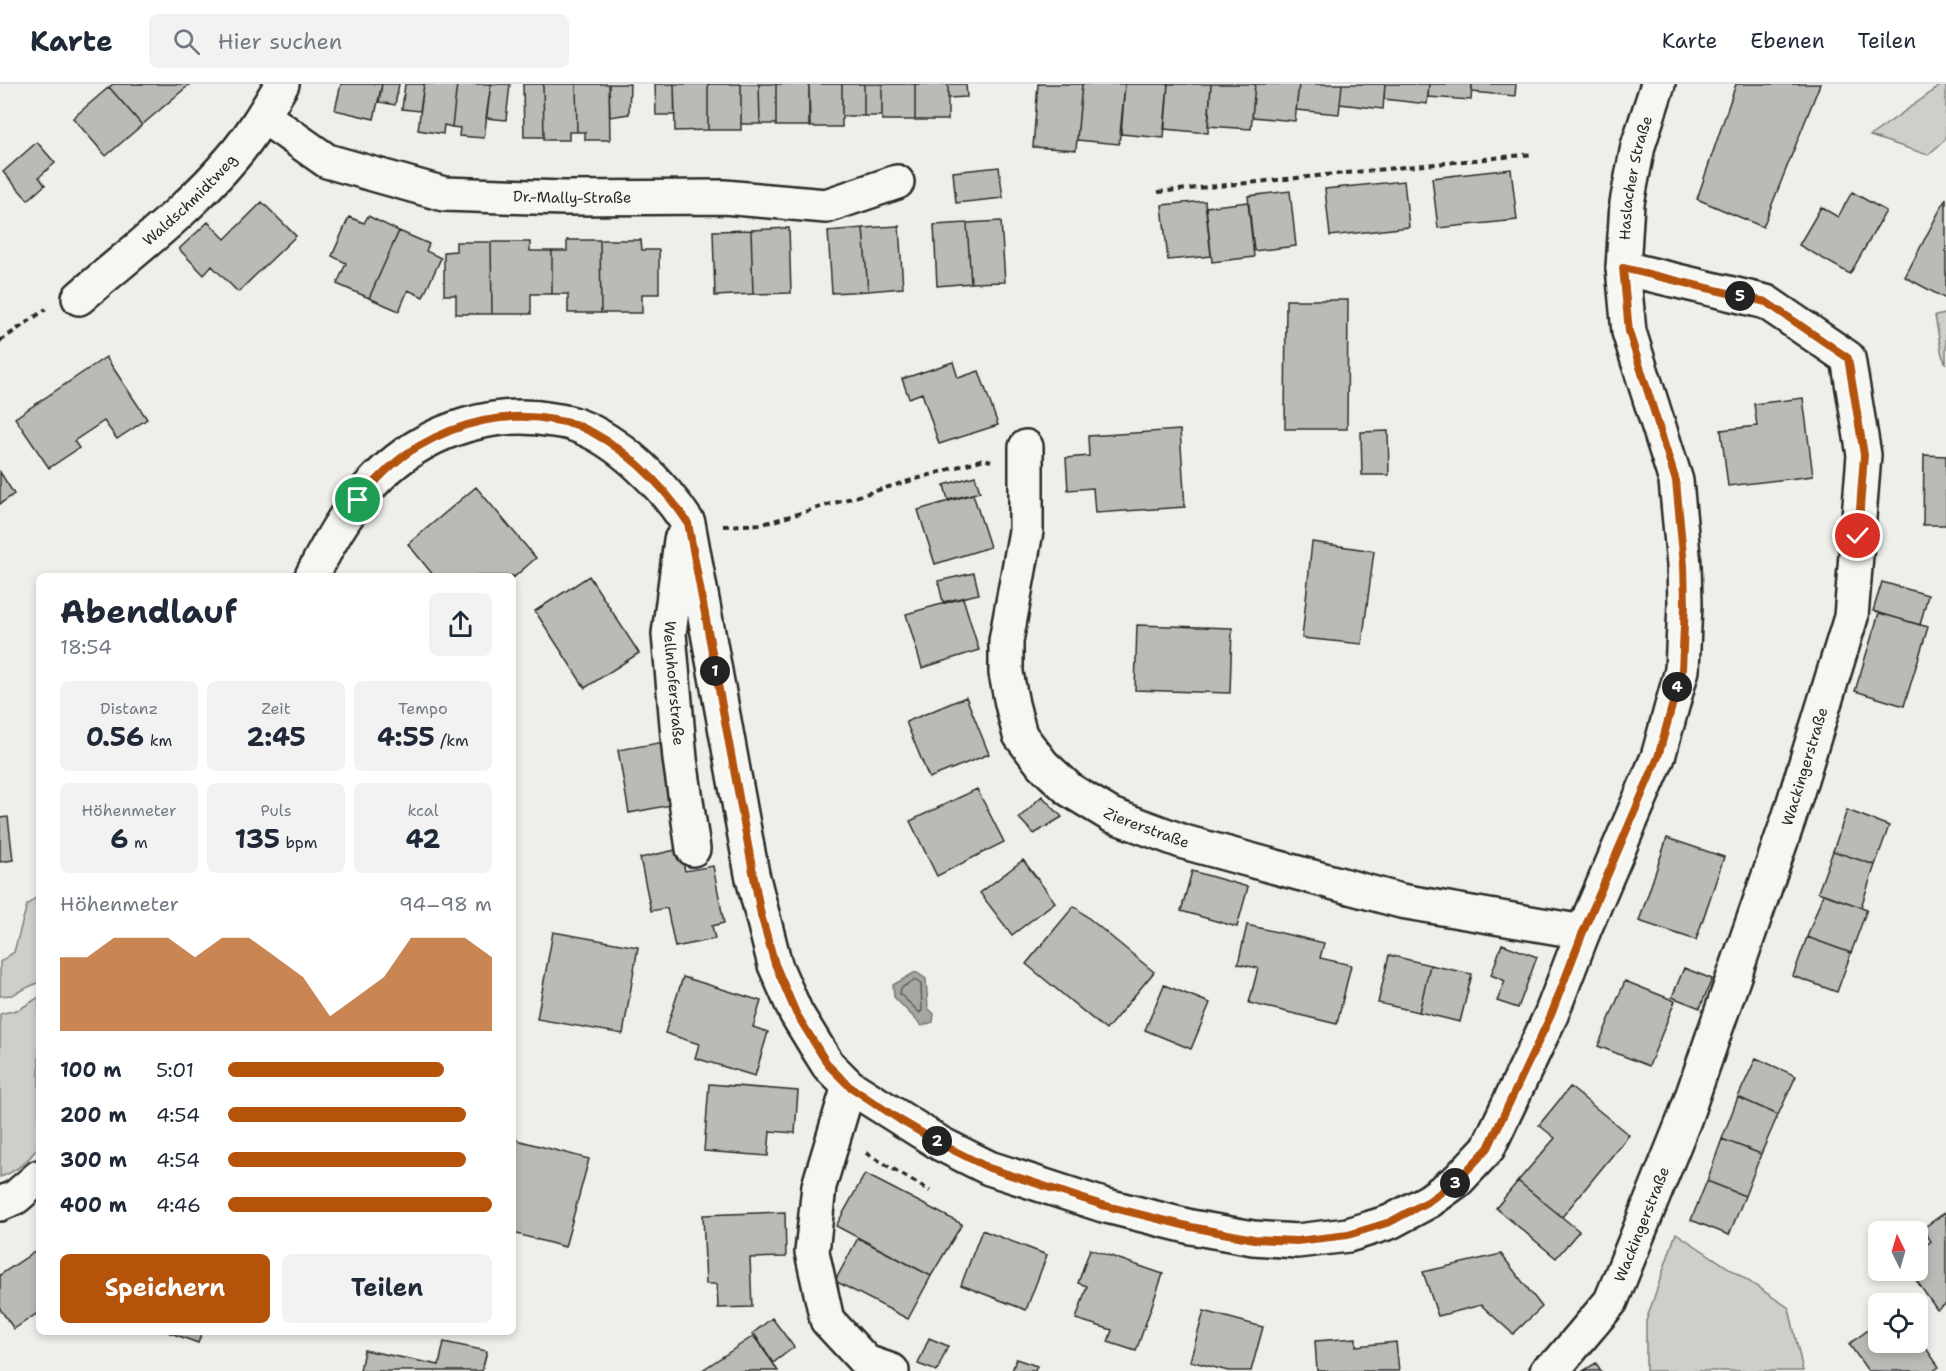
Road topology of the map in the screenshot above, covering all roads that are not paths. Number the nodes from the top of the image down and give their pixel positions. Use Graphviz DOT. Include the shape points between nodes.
graph roads {
  1 [pos="282,84"];
  2 [pos="1658,84"];
  3 [pos="263,116"];
  4 [pos="897,182"];
  5 [pos="1623,268"];
  6 [pos="79,298"];
  7 [pos="1026,447"];
  8 [pos="684,517"];
  9 [pos="314,573"];
  10 [pos="693,849"];
  11 [pos="1583,932"];
  12 [pos="849,1086"];
  13 [pos="36,1180"];
  14 [pos="0,1204"];
  15 [pos="892,1371"];
  16 [pos="1547,1371"];
  1 -- 3 [label="street, Waldschmidtweg"];
  2 -- 5 [label="street, Haslacher Straße" via="1638,146 1627,203"];
  3 -- 4 [label="street, Dr.-Mally-Straße" via="327,161 444,194 724,198 826,206"];
  3 -- 6 [label="street, Waldschmidtweg" via="233,157 185,206"];
  5 -- 11 [label="street, Haslacher Straße" via="1629,332 1676,481 1684,565 1682,670 1658,757"];
  5 -- 16 [label="street, Wackingerstraße" via="1766,302 1848,358 1864,455 1851,617 1789,818 1683,1120 1611,1301 1558,1364"];
  7 -- 11 [label="street, Ziererstraße" via="1026,531 1006,641 1006,673 1020,735 1043,765 1070,790 1111,815 1194,845 1401,901"];
  8 -- 9 [label="street, Haslacher Straße" via="658,483 604,440 575,424 536,417 499,417 457,428 418,446 388,468 338,527"];
  8 -- 10 [label="street, Wellnhoferstraße" via="669,634"];
  8 -- 12 [label="street, Haslacher Straße" via="752,874 775,964 796,1013 828,1065"];
  11 -- 12 [label="street, Haslacher Straße" via="1551,1015 1488,1148 1458,1180 1429,1201 1390,1222 1348,1235 1297,1241 1254,1239 1102,1205 989,1168 941,1144"];
  12 -- 15 [label="street" via="819,1186 812,1252 827,1320 866,1362"];
  13 -- 14 [label="street" via="16,1197"];
}
